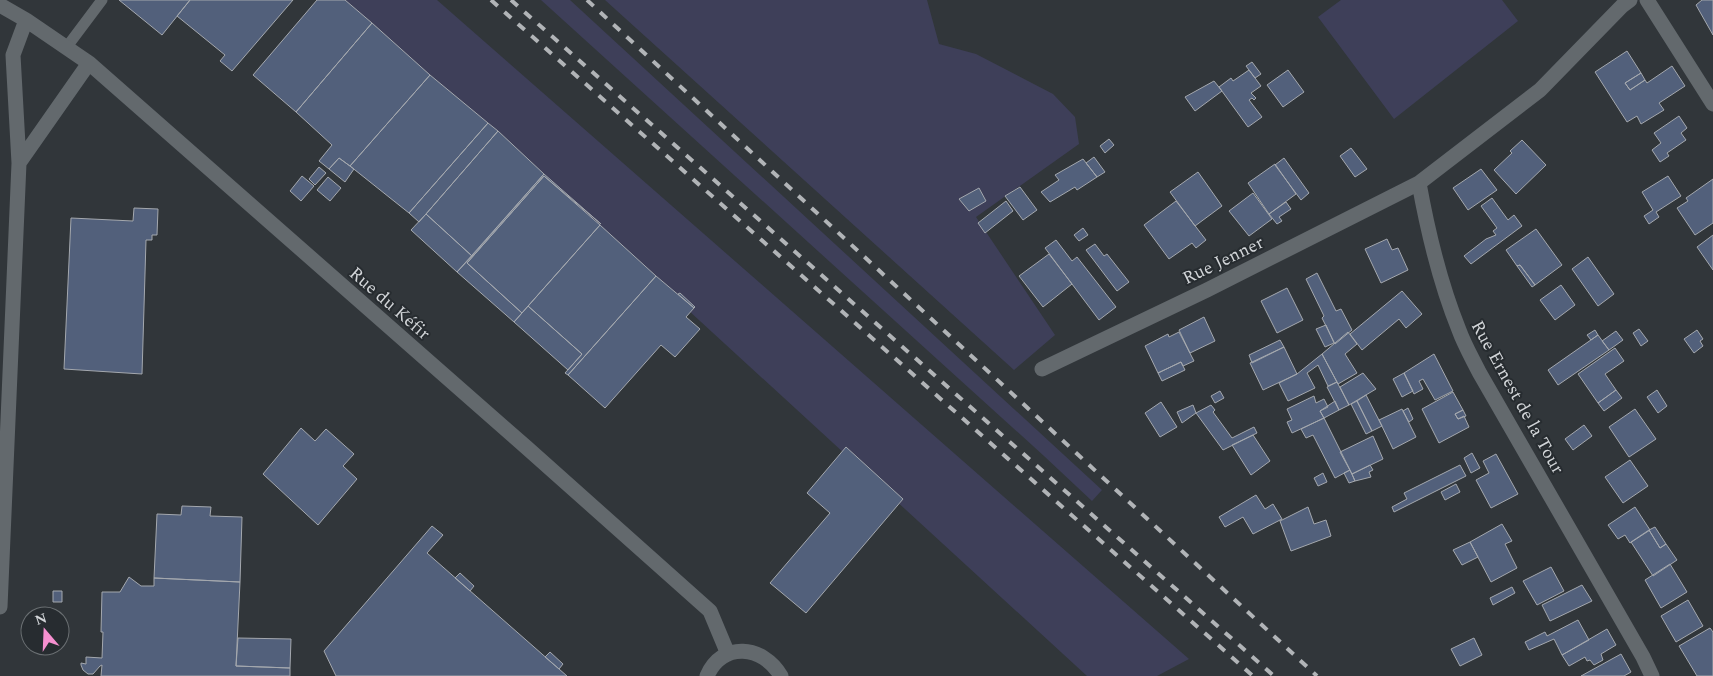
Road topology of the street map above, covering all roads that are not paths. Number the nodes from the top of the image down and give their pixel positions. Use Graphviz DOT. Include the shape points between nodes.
graph roads {
  1 [pos="102,0"];
  2 [pos="1630,0"];
  3 [pos="1647,0"];
  4 [pos="0,5"];
  5 [pos="26,20"];
  6 [pos="66,48"];
  7 [pos="88,63"];
  8 [pos="1713,104"];
  9 [pos="19,162"];
  10 [pos="1419,183"];
  11 [pos="1042,369"];
  12 [pos="0,607"];
  13 [pos="728,654"];
  14 [pos="707,676"];
  15 [pos="781,676"];
  16 [pos="1652,676"];
  1 -- 6 [label="lane"];
  2 -- 10 [label="street" via="1540,90"];
  3 -- 8 [label="street"];
  4 -- 5 [label="street, Rue du Kéfir"];
  5 -- 6 [label="street, Rue du Kéfir"];
  5 -- 9 [label="street" via="13,55"];
  6 -- 7 [label="street, Rue du Kéfir"];
  7 -- 9 [label="street"];
  7 -- 13 [label="street, Rue du Kéfir" via="710,611"];
  9 -- 12 [label="street"];
  10 -- 11 [label="street, Rue Jenner"];
  10 -- 16 [label="street, Rue Ernest de la Tour" via="1442,282 1478,372"];
  13 -- 14 [label="street" via="717,661"];
  13 -- 15 [label="street" via="740,651 759,654 774,665"];
}
